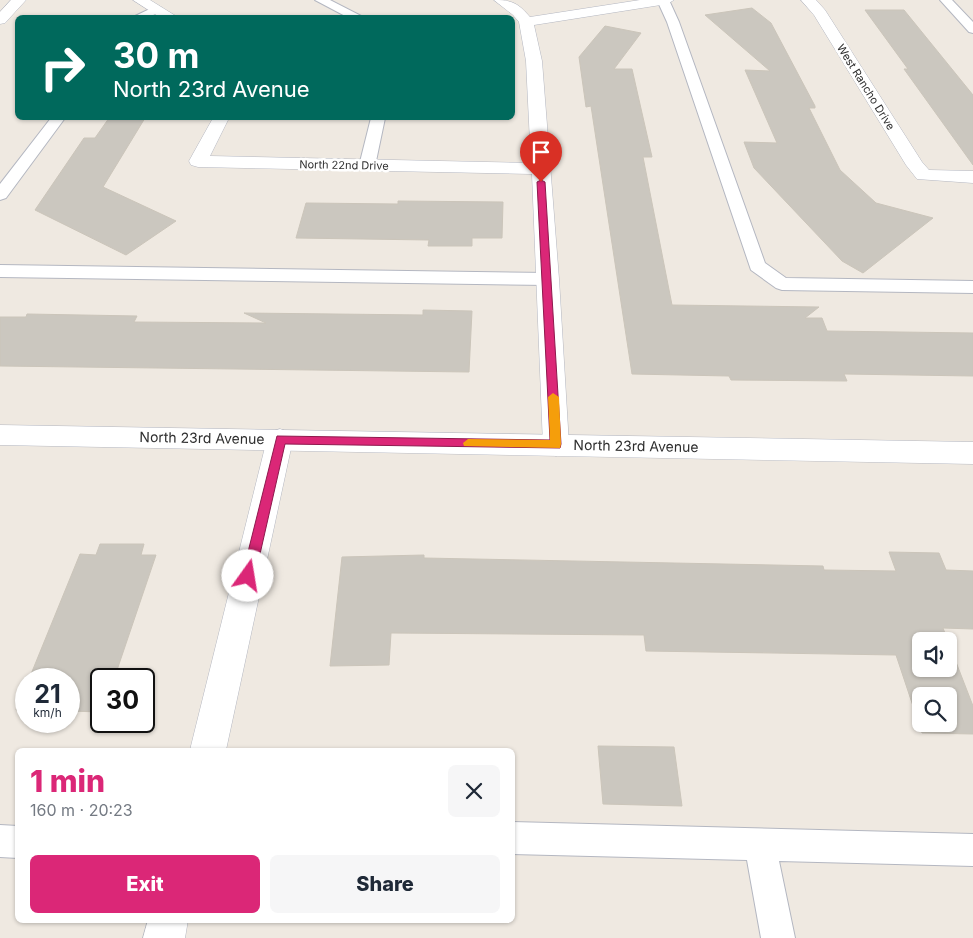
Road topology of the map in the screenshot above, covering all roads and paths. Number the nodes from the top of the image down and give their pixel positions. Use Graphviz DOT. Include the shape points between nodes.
graph roads {
  1 [pos="19,0"];
  2 [pos="140,0"];
  3 [pos="321,0"];
  4 [pos="501,0"];
  5 [pos="664,0"];
  6 [pos="808,0"];
  7 [pos="946,0"];
  8 [pos="156,9"];
  9 [pos="143,15"];
  10 [pos="167,15"];
  11 [pos="353,15"];
  12 [pos="0,20"];
  13 [pos="526,22"];
  14 [pos="973,29"];
  15 [pos="56,120"];
  16 [pos="220,120"];
  17 [pos="378,120"];
  18 [pos="367,166"];
  19 [pos="541,169"];
  20 [pos="973,177"];
  21 [pos="0,195"];
  22 [pos="0,271"];
  23 [pos="548,280"];
  24 [pos="973,287"];
  25 [pos="0,435"];
  26 [pos="280,439"];
  27 [pos="556,444"];
  28 [pos="973,453"];
  29 [pos="208,748"];
  30 [pos="515,838"];
  31 [pos="0,841"];
  32 [pos="15,842"];
  33 [pos="760,844"];
  34 [pos="973,850"];
  35 [pos="167,923"];
  36 [pos="164,938"];
  37 [pos="778,938"];
  1 -- 12 [label="street"];
  2 -- 8 [label="street"];
  3 -- 11 [label="lane"];
  4 -- 13 [label="street"];
  5 -- 13 [label="street"];
  5 -- 24 [label="lane" via="756,266 782,284"];
  6 -- 20 [label="street, West Rancho Drive" via="820,13 924,175"];
  7 -- 14 [label="lane"];
  8 -- 9 [label="lane"];
  8 -- 10 [label="street"];
  13 -- 19 [label="street" via="534,61"];
  15 -- 21 [label="lane"];
  16 -- 18 [label="street, North 22nd Drive" via="198,161"];
  17 -- 18 [label="lane"];
  18 -- 19 [label="street, North 22nd Drive"];
  19 -- 23 [label="street"];
  22 -- 23 [label="lane"];
  23 -- 27 [label="street"];
  25 -- 26 [label="street, North 23rd Avenue"];
  26 -- 27 [label="street, North 23rd Avenue"];
  26 -- 29 [label="street"];
  27 -- 28 [label="street, North 23rd Avenue"];
  30 -- 33 [label="lane"];
  31 -- 32 [label="lane"];
  33 -- 34 [label="lane"];
  33 -- 37 [label="lane"];
  35 -- 36 [label="street"];
}
